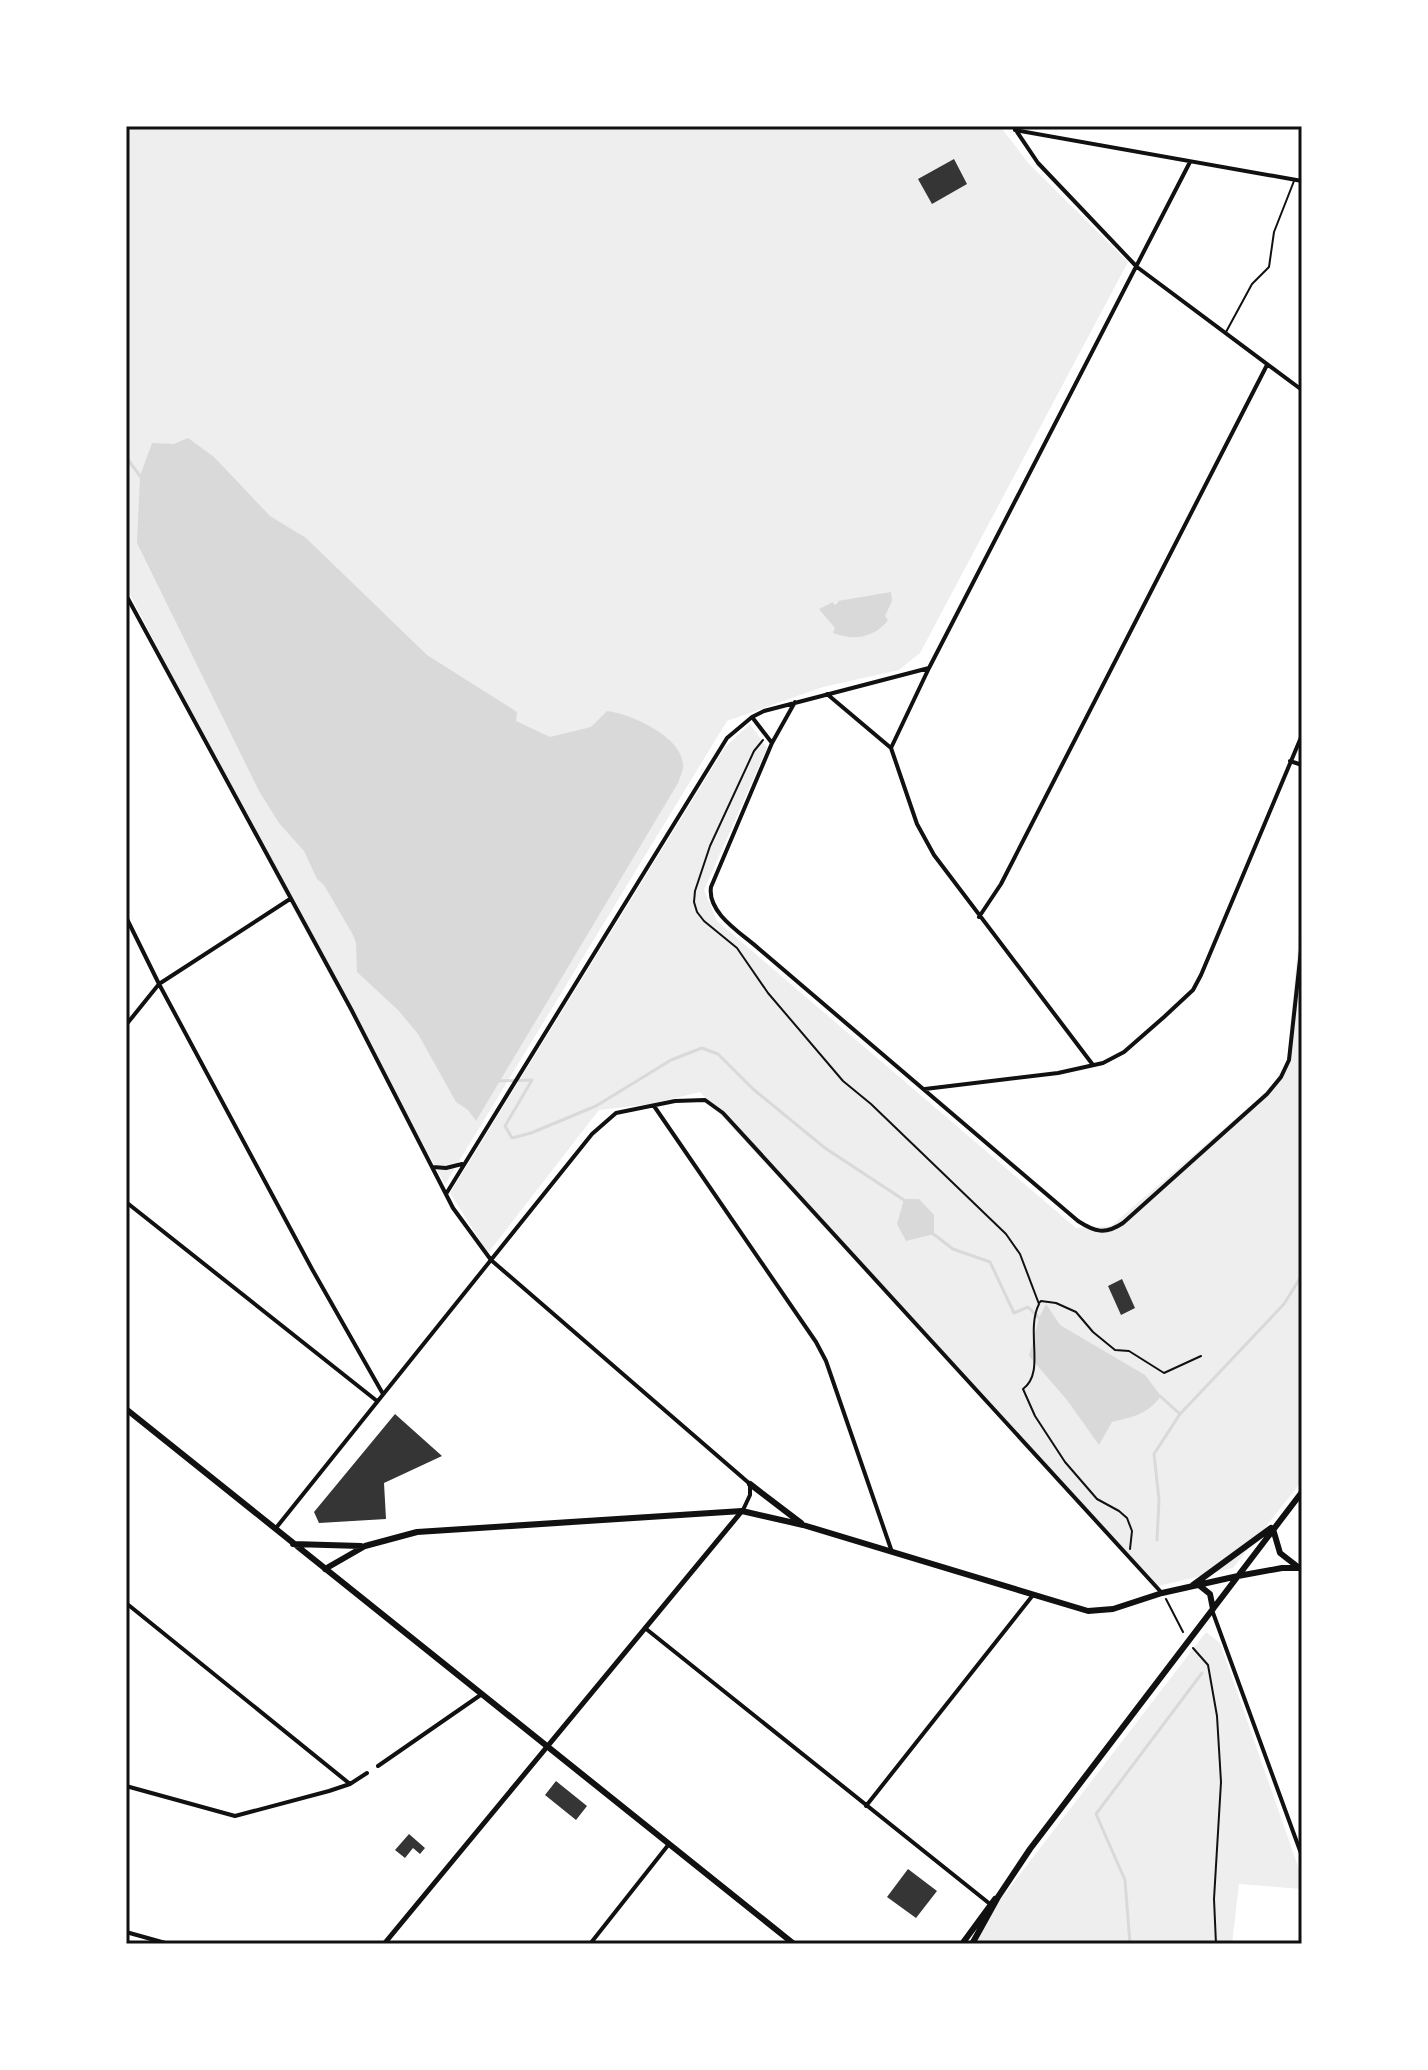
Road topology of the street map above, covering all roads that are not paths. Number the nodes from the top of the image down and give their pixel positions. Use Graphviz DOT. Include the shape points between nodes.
graph roads {
  1 [pos="1014,128"];
  2 [pos="1190,162"];
  3 [pos="1294,180"];
  4 [pos="1302,181"];
  5 [pos="1137,267"];
  6 [pos="1226,333"];
  7 [pos="1267,365"];
  8 [pos="1302,390"];
  9 [pos="126,595"];
  10 [pos="929,668"];
  11 [pos="827,694"];
  12 [pos="795,702"];
  13 [pos="752,717"];
  14 [pos="1302,735"];
  15 [pos="772,743"];
  16 [pos="891,748"];
  17 [pos="1290,761"];
  18 [pos="1302,765"];
  19 [pos="290,899"];
  20 [pos="126,917"];
  21 [pos="979,917"];
  22 [pos="1302,941"];
  23 [pos="159,984"];
  24 [pos="126,1025"];
  25 [pos="1093,1065"];
  26 [pos="925,1089"];
  27 [pos="654,1105"];
  28 [pos="463,1163"];
  29 [pos="433,1167"];
  30 [pos="446,1194"];
  31 [pos="126,1202"];
  32 [pos="491,1260"];
  33 [pos="383,1394"];
  34 [pos="377,1401"];
  35 [pos="126,1409"];
  36 [pos="750,1484"];
  37 [pos="1302,1492"];
  38 [pos="742,1511"];
  39 [pos="803,1525"];
  40 [pos="1275,1526"];
  41 [pos="274,1529"];
  42 [pos="293,1544"];
  43 [pos="365,1546"];
  44 [pos="892,1552"];
  45 [pos="1300,1568"];
  46 [pos="325,1569"];
  47 [pos="1238,1576"];
  48 [pos="1199,1586"];
  49 [pos="1189,1588"];
  50 [pos="1162,1593"];
  51 [pos="1033,1595"];
  52 [pos="126,1603"];
  53 [pos="1213,1610"];
  54 [pos="645,1628"];
  55 [pos="482,1694"];
  56 [pos="548,1747"];
  57 [pos="378,1766"];
  58 [pos="367,1773"];
  59 [pos="350,1784"];
  60 [pos="126,1786"];
  61 [pos="866,1806"];
  62 [pos="669,1844"];
  63 [pos="1302,1856"];
  64 [pos="992,1905"];
  65 [pos="126,1932"];
  66 [pos="790,1943"];
  67 [pos="169,1944"];
  68 [pos="384,1944"];
  69 [pos="590,1944"];
  70 [pos="962,1944"];
  71 [pos="972,1944"];
  1 -- 2 [label="street"];
  1 -- 5 [label="street" via="1045,171"];
  2 -- 3 [label="street"];
  2 -- 5 [label="street"];
  3 -- 4 [label="street"];
  3 -- 6 [label="lane" via="1274,232 1269,267 1252,284"];
  5 -- 6 [label="street"];
  5 -- 10 [label="street"];
  6 -- 7 [label="street"];
  7 -- 8 [label="street"];
  7 -- 21 [label="street" via="1001,884"];
  9 -- 19 [label="street"];
  10 -- 11 [label="street"];
  10 -- 16 [label="street"];
  11 -- 12 [label="street"];
  11 -- 16 [label="street"];
  12 -- 13 [label="street"];
  12 -- 15 [label="street"];
  13 -- 15 [label="street"];
  13 -- 28 [label="street" via="720,749"];
  14 -- 17 [label="street"];
  15 -- 26 [label="street" via="711,887 712,902 728,922"];
  16 -- 21 [label="street" via="925,840"];
  17 -- 18 [label="street"];
  17 -- 25 [label="street" via="1197,984 1124,1052"];
  19 -- 23 [label="street"];
  19 -- 29 [label="street"];
  20 -- 23 [label="street"];
  21 -- 25 [label="street"];
  22 -- 26 [label="street" via="1289,1056 1281,1077 1254,1107 1108,1231 1095,1231 1078,1221"];
  23 -- 24 [label="street"];
  23 -- 33 [label="street"];
  25 -- 26 [label="street"];
  27 -- 32 [label="street" via="616,1113 592,1134"];
  27 -- 44 [label="street" via="821,1352"];
  27 -- 50 [label="street" via="698,1099 718,1108"];
  28 -- 29 [label="street"];
  28 -- 30 [label="street"];
  29 -- 30 [label="street"];
  30 -- 32 [label="street"];
  31 -- 34 [label="street"];
  32 -- 33 [label="street"];
  32 -- 36 [label="street"];
  33 -- 34 [label="street"];
  34 -- 41 [label="street"];
  35 -- 41 [label="main road"];
  36 -- 38 [label="street"];
  36 -- 39 [label="main road"];
  37 -- 40 [label="main road"];
  38 -- 39 [label="main road"];
  38 -- 43 [label="main road" via="417,1532"];
  38 -- 54 [label="street"];
  39 -- 44 [label="main road"];
  40 -- 45 [label="main road" via="1280,1553"];
  40 -- 47 [label="main road"];
  40 -- 49 [label="main road"];
  41 -- 42 [label="main road"];
  42 -- 43 [label="main road"];
  42 -- 46 [label="main road"];
  43 -- 46 [label="main road"];
  44 -- 51 [label="main road"];
  45 -- 47 [label="main road"];
  46 -- 55 [label="main road"];
  47 -- 48 [label="main road"];
  47 -- 53 [label="main road"];
  48 -- 49 [label="main road"];
  48 -- 53 [label="main road" via="1211,1596"];
  49 -- 50 [label="main road"];
  50 -- 51 [label="main road" via="1095,1611"];
  51 -- 61 [label="street"];
  52 -- 59 [label="street"];
  53 -- 63 [label="street"];
  53 -- 64 [label="main road"];
  54 -- 56 [label="street"];
  54 -- 61 [label="street"];
  55 -- 56 [label="main road"];
  55 -- 57 [label="street"];
  56 -- 62 [label="main road"];
  56 -- 68 [label="street"];
  58 -- 59 [label="street"];
  59 -- 60 [label="street" via="235,1816"];
  61 -- 64 [label="street"];
  62 -- 66 [label="main road"];
  62 -- 69 [label="street"];
  64 -- 70 [label="main road"];
  64 -- 71 [label="main road"];
  65 -- 67 [label="street"];
}
